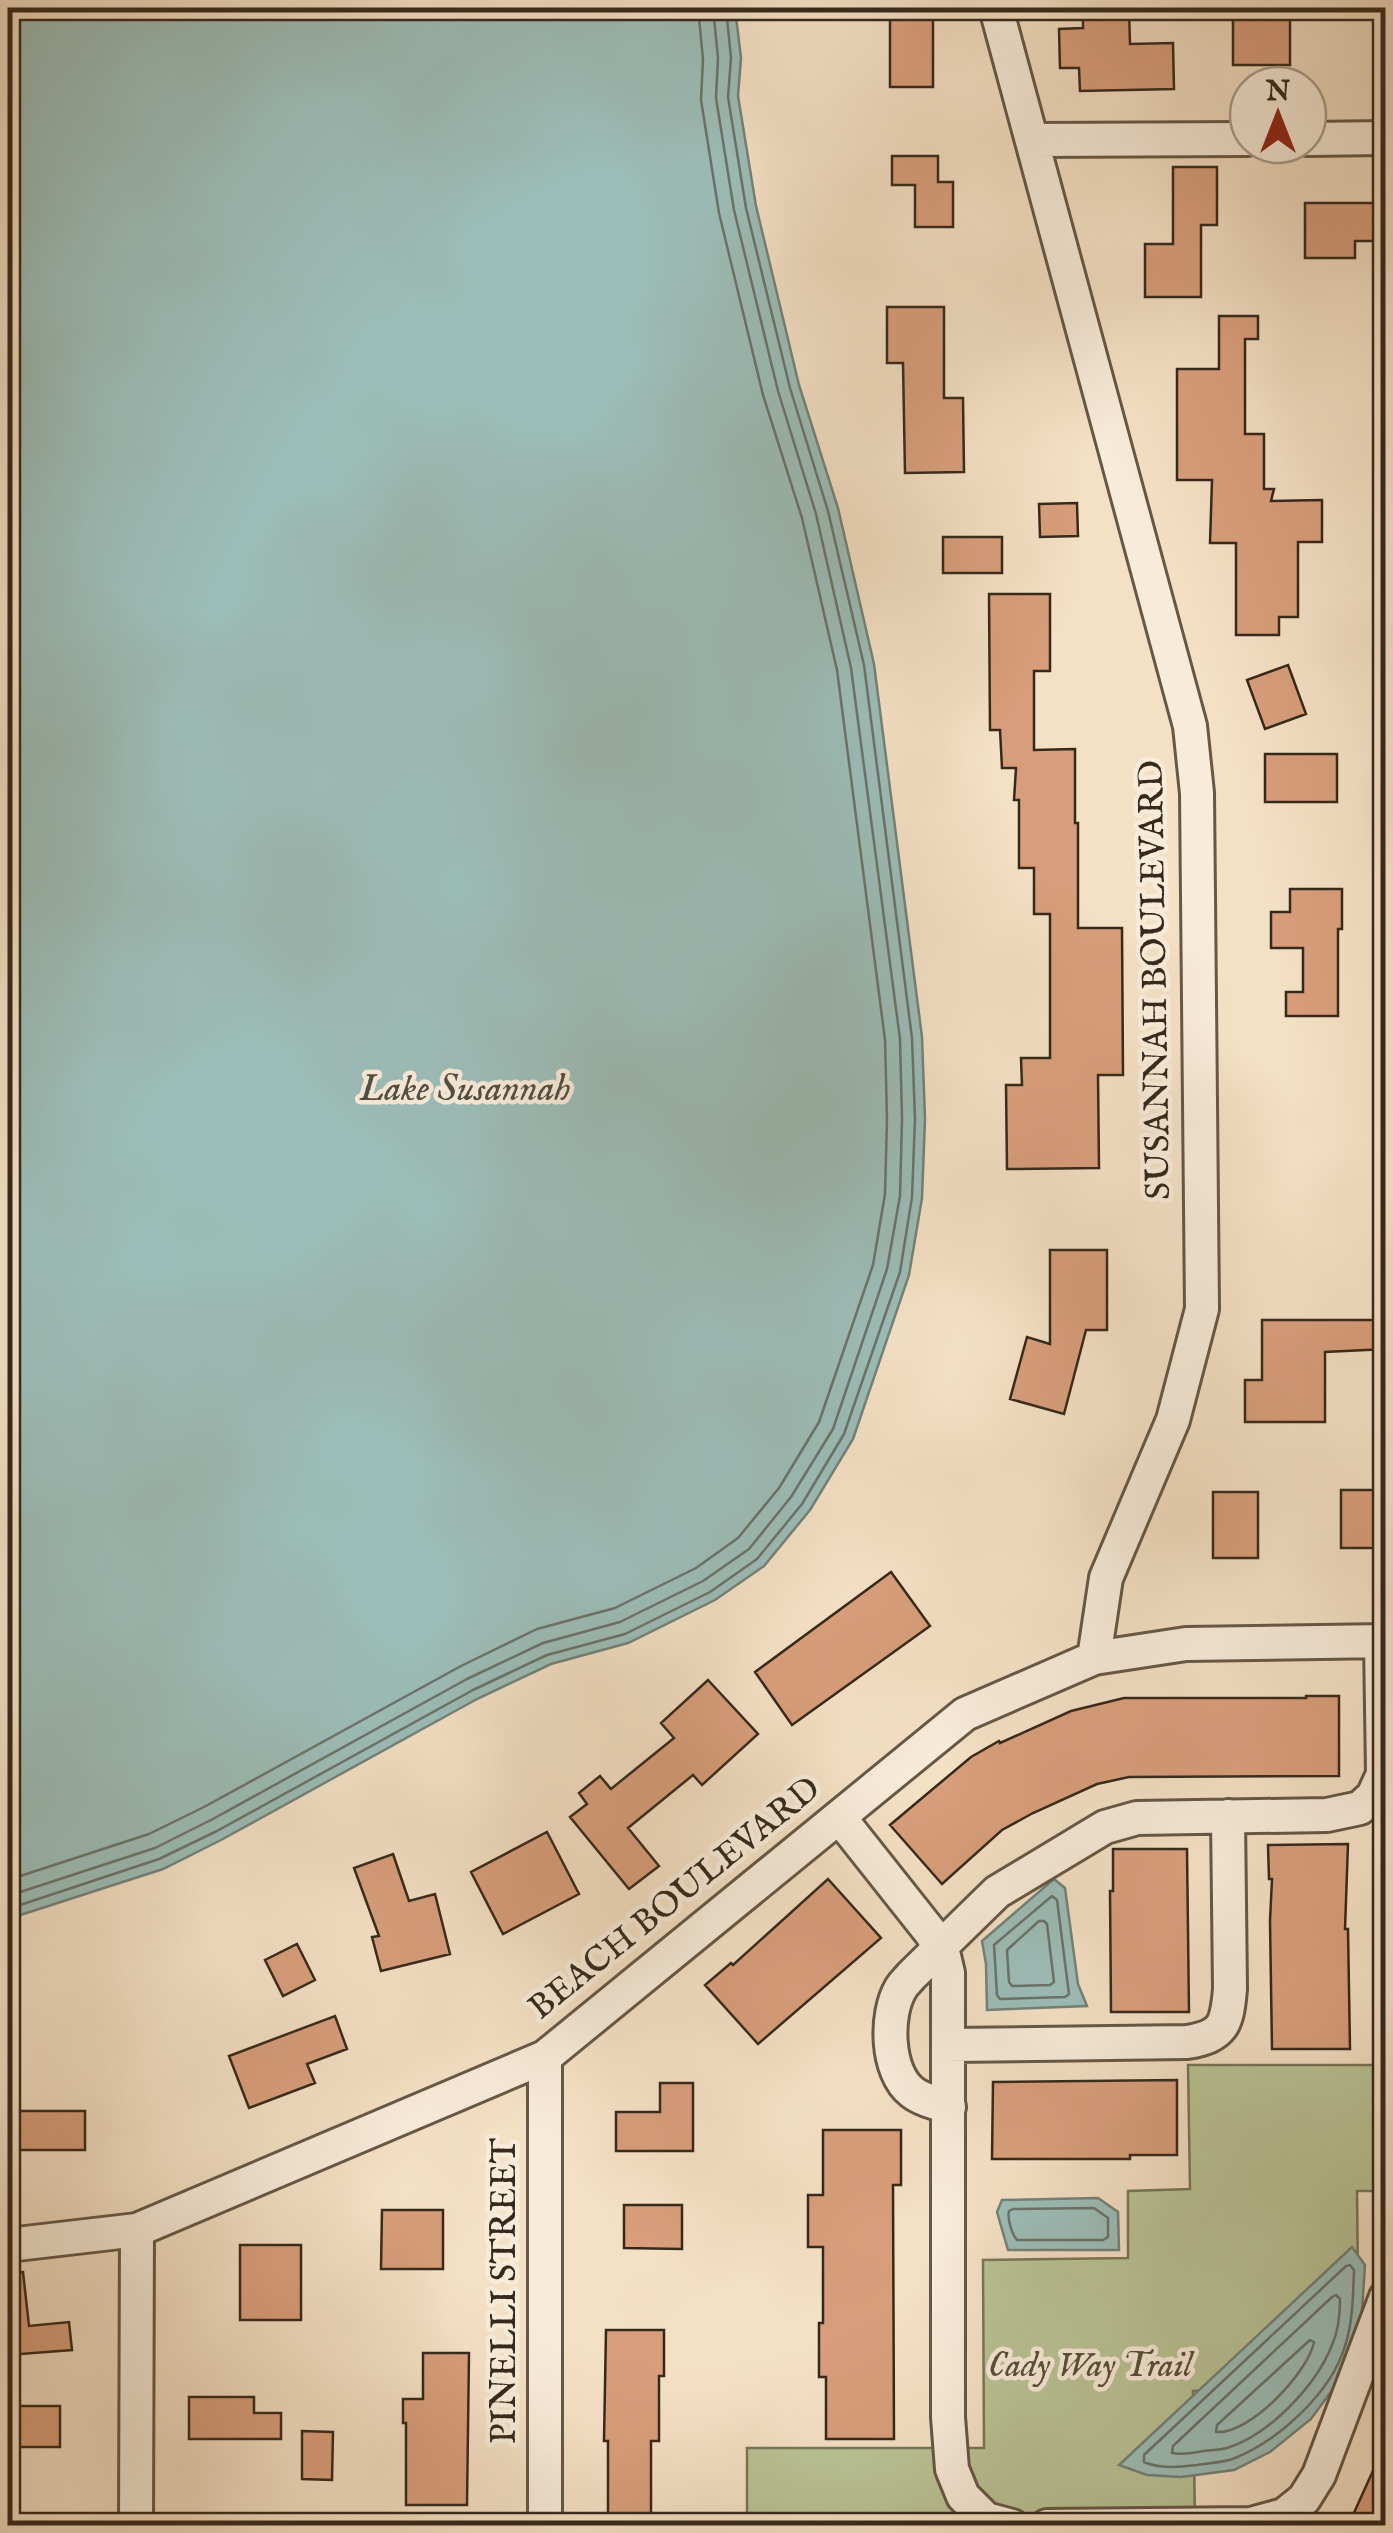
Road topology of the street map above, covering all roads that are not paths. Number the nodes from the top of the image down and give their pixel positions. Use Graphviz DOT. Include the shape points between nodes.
graph roads {
  1 [pos="996,8"];
  2 [pos="1328,138"];
  3 [pos="1386,138"];
  4 [pos="1228,139"];
  5 [pos="1032,140"];
  6 [pos="1383,1641"];
  7 [pos="1094,1658"];
  8 [pos="1228,1816"];
  9 [pos="839,1817"];
  10 [pos="939,1948"];
  11 [pos="949,2045"];
  12 [pos="545,2057"];
  13 [pos="949,2107"];
  14 [pos="136,2230"];
  15 [pos="8,2246"];
  16 [pos="1386,2296"];
  17 [pos="136,2526"];
  18 [pos="544,2526"];
  19 [pos="1012,2526"];
  20 [pos="1047,2526"];
  1 -- 5 [label="street, SUSANNAH BOULEVARD"];
  2 -- 3 [label="street"];
  4 -- 5 [label="street"];
  5 -- 7 [label="street, SUSANNAH BOULEVARD" via="1190,726 1196,792 1202,1309 1173,1420 1106,1578"];
  6 -- 7 [label="street, BEACH BOULEVARD" via="1186,1644"];
  6 -- 8 [label="street" via="1383,1774 1373,1796 1360,1808 1326,1815"];
  7 -- 9 [label="street, BEACH BOULEVARD" via="965,1714"];
  8 -- 10 [label="street" via="1136,1818 1106,1827 997,1892"];
  8 -- 11 [label="street" via="1230,1989 1222,2027 1209,2038"];
  9 -- 10 [label="street"];
  9 -- 12 [label="street, BEACH BOULEVARD"];
  10 -- 11 [label="street" via="948,1973"];
  10 -- 13 [label="street" via="900,1988 891,2054 912,2093"];
  11 -- 13 [label="street"];
  12 -- 14 [label="street, BEACH BOULEVARD"];
  12 -- 18 [label="street, PINELLI STREET"];
  13 -- 19 [label="street" via="952,2469 962,2496 986,2519"];
  14 -- 15 [label="street, BEACH BOULEVARD"];
  14 -- 17 [label="street"];
  16 -- 20 [label="street" via="1319,2475 1284,2515 1251,2524"];
}
